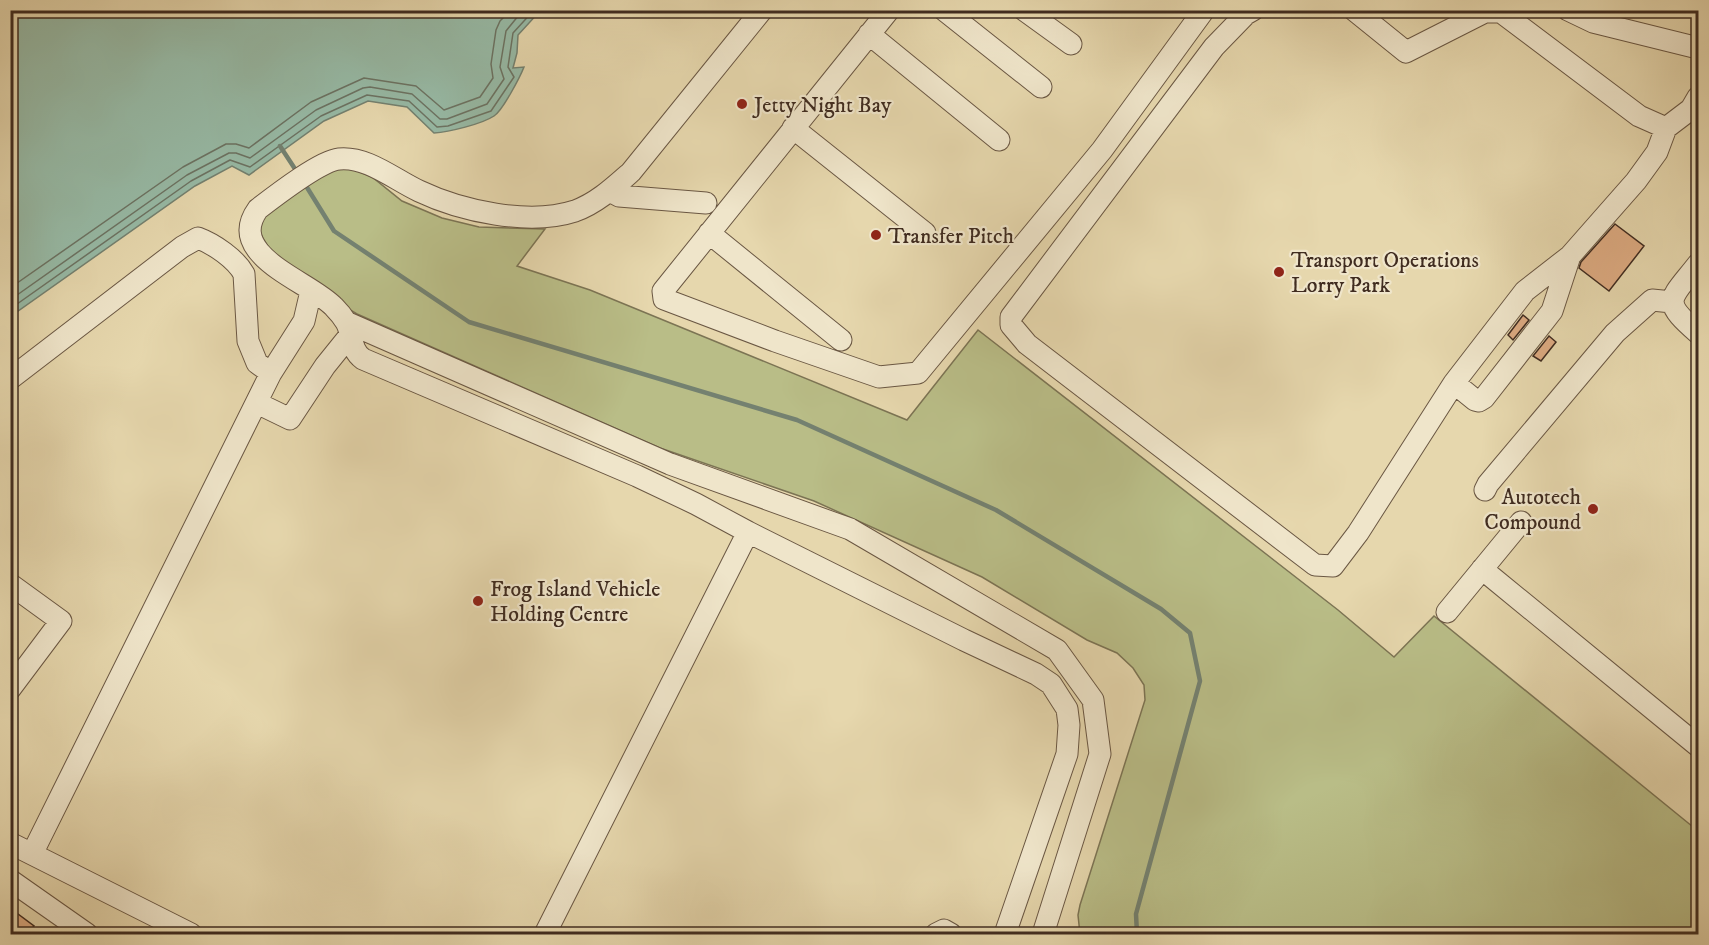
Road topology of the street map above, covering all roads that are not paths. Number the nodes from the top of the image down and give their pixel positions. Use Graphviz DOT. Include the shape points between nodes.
graph roads {
  1 [pos="762,10"];
  2 [pos="889,10"];
  3 [pos="944,10"];
  4 [pos="1024,10"];
  5 [pos="1204,10"];
  6 [pos="1254,10"];
  7 [pos="1354,10"];
  8 [pos="1568,10"];
  9 [pos="870,34"];
  10 [pos="1071,44"];
  11 [pos="1698,48"];
  12 [pos="1041,87"];
  13 [pos="1698,97"];
  14 [pos="793,128"];
  15 [pos="1666,128"];
  16 [pos="999,140"];
  17 [pos="610,190"];
  18 [pos="706,203"];
  19 [pos="709,233"];
  20 [pos="925,233"];
  21 [pos="1570,256"];
  22 [pos="1698,264"];
  23 [pos="311,291"];
  24 [pos="1672,302"];
  25 [pos="348,329"];
  26 [pos="1698,333"];
  27 [pos="841,340"];
  28 [pos="271,373"];
  29 [pos="10,380"];
  30 [pos="1454,383"];
  31 [pos="257,403"];
  32 [pos="1485,490"];
  33 [pos="1521,522"];
  34 [pos="748,532"];
  35 [pos="1482,569"];
  36 [pos="10,584"];
  37 [pos="1447,612"];
  38 [pos="10,689"];
  39 [pos="1698,746"];
  40 [pos="10,843"];
  41 [pos="32,854"];
  42 [pos="10,880"];
  43 [pos="87,934"];
  44 [pos="191,934"];
  45 [pos="544,934"];
  46 [pos="936,934"];
  47 [pos="951,934"];
  48 [pos="1005,934"];
  49 [pos="1043,934"];
  1 -- 17 [label="street" via="631,172"];
  2 -- 9 [label="street"];
  3 -- 12 [label="street"];
  4 -- 10 [label="street"];
  5 -- 19 [label="street" via="1102,150 918,373 879,376 775,342 664,299 663,291"];
  6 -- 30 [label="street" via="1214,47 1154,124 1011,317 1011,325 1027,344 1315,566 1333,566"];
  7 -- 15 [label="street" via="1406,52 1485,12 1501,12 1639,116"];
  8 -- 11 [label="street" via="1593,22"];
  9 -- 14 [label="street"];
  9 -- 16 [label="street"];
  13 -- 15 [label="street" via="1691,109"];
  14 -- 19 [label="street"];
  14 -- 20 [label="street"];
  15 -- 21 [label="street" via="1657,152 1636,181"];
  17 -- 18 [label="street" via="619,196"];
  17 -- 23 [label="street" via="574,211 553,215 490,214 449,204 366,164 337,159 258,209 249,230 260,253"];
  19 -- 27 [label="street"];
  21 -- 30 [label="street" via="1525,291"];
  21 -- 30 [label="street" via="1552,311 1484,398 1475,400"];
  22 -- 24 [label="street"];
  23 -- 25 [label="street" via="332,304"];
  23 -- 28 [label="street" via="304,321"];
  24 -- 26 [label="street" via="1678,315"];
  24 -- 32 [label="street" via="1652,300 1615,333"];
  25 -- 31 [label="street" via="290,419"];
  25 -- 34 [label="street" via="356,354 363,358 637,476"];
  25 -- 49 [label="street" via="670,464 850,529 1057,650 1093,700 1100,754"];
  28 -- 29 [label="street" via="257,363 248,341 241,267 198,238"];
  28 -- 31 [label="street"];
  31 -- 41 [label="street"];
  33 -- 35 [label="street"];
  34 -- 45 [label="street"];
  34 -- 48 [label="street" via="1036,674 1060,696 1069,725 1067,754"];
  35 -- 37 [label="street"];
  35 -- 39 [label="street"];
  36 -- 38 [label="street" via="61,621"];
  40 -- 41 [label="street"];
  41 -- 44 [label="street"];
  42 -- 43 [label="street"];
  46 -- 47 [label="street" via="944,930"];
}
